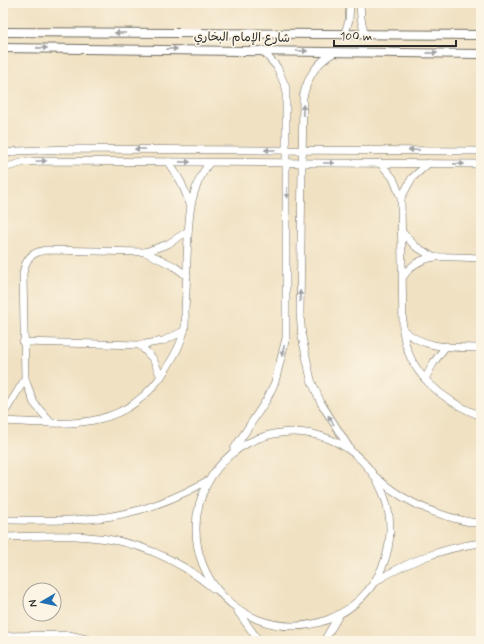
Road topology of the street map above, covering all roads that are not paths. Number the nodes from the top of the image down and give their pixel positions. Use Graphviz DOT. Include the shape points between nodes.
graph roads {
  1 [pos="350,3"];
  2 [pos="360,3"];
  3 [pos="3,32"];
  4 [pos="345,33"];
  5 [pos="364,33"];
  6 [pos="481,35"];
  7 [pos="3,48"];
  8 [pos="262,50"];
  9 [pos="337,51"];
  10 [pos="481,54"];
  11 [pos="287,150"];
  12 [pos="302,150"];
  13 [pos="481,151"];
  14 [pos="3,154"];
  15 [pos="169,162"];
  16 [pos="209,163"];
  17 [pos="286,163"];
  18 [pos="302,163"];
  19 [pos="380,163"];
  20 [pos="429,163"];
  21 [pos="481,164"];
  22 [pos="3,168"];
  23 [pos="401,198"];
  24 [pos="190,204"];
  25 [pos="402,231"];
  26 [pos="188,232"];
  27 [pos="145,252"];
  28 [pos="434,257"];
  29 [pos="481,258"];
  30 [pos="187,276"];
  31 [pos="402,277"];
  32 [pos="403,330"];
  33 [pos="184,331"];
  34 [pos="23,342"];
  35 [pos="140,345"];
  36 [pos="446,346"];
  37 [pos="481,348"];
  38 [pos="161,377"];
  39 [pos="25,379"];
  40 [pos="425,379"];
  41 [pos="3,415"];
  42 [pos="481,416"];
  43 [pos="3,421"];
  44 [pos="51,423"];
  45 [pos="233,452"];
  46 [pos="353,452"];
  47 [pos="374,476"];
  48 [pos="207,481"];
  49 [pos="3,520"];
  50 [pos="481,524"];
  51 [pos="3,536"];
  52 [pos="481,542"];
  53 [pos="374,583"];
  54 [pos="220,594"];
  55 [pos="236,608"];
  56 [pos="339,615"];
  57 [pos="3,636"];
  58 [pos="42,638"];
  59 [pos="96,641"];
  60 [pos="259,641"];
  61 [pos="324,641"];
  1 -- 4 [label="street"];
  2 -- 5 [label="street"];
  4 -- 3 [label="street, شارع الإمام البخاري, one-way"];
  4 -- 5 [label="street, شارع الإمام البخاري"];
  5 -- 6 [label="street, شارع الإمام البخاري"];
  7 -- 8 [label="street, شارع الإمام البخاري, one-way"];
  8 -- 9 [label="street, شارع الإمام البخاري, one-way"];
  8 -- 11 [label="street" via="277,67 286,88"];
  9 -- 10 [label="street, شارع الإمام البخاري, one-way"];
  12 -- 9 [label="street, one-way" via="303,97 306,82 313,69"];
  11 -- 12 [label="street"];
  11 -- 14 [label="street, one-way" via="68,148"];
  11 -- 17 [label="street"];
  13 -- 12 [label="street, one-way"];
  12 -- 18 [label="street"];
  15 -- 16 [label="street, one-way"];
  22 -- 15 [label="street, one-way" via="25,162 44,161"];
  15 -- 24 [label="street"];
  16 -- 17 [label="street"];
  16 -- 24 [label="street" via="197,182"];
  17 -- 18 [label="street"];
  17 -- 45 [label="street, one-way" via="286,338 267,399"];
  18 -- 19 [label="street, one-way"];
  46 -- 18 [label="street, one-way" via="321,403 306,359 300,314"];
  19 -- 20 [label="street"];
  19 -- 23 [label="street" via="393,178"];
  20 -- 21 [label="street, one-way"];
  20 -- 23 [label="street" via="412,178"];
  23 -- 25 [label="street"];
  24 -- 26 [label="street"];
  25 -- 28 [label="street" via="415,246"];
  25 -- 31 [label="street"];
  26 -- 27 [label="street" via="168,244"];
  26 -- 30 [label="street"];
  27 -- 30 [label="street"];
  27 -- 34 [label="street" via="46,250 38,251 31,256 24,264 23,274"];
  28 -- 29 [label="street"];
  28 -- 31 [label="street" via="415,263"];
  30 -- 33 [label="street"];
  31 -- 32 [label="street"];
  32 -- 36 [label="street" via="422,343"];
  32 -- 40 [label="street" via="409,356"];
  33 -- 35 [label="street" via="163,341"];
  33 -- 38 [label="street"];
  34 -- 35 [label="street"];
  34 -- 39 [label="street"];
  35 -- 38 [label="street" via="153,359"];
  36 -- 37 [label="street"];
  36 -- 40 [label="street"];
  38 -- 44 [label="street" via="141,398 117,414 89,422"];
  39 -- 41 [label="street"];
  39 -- 44 [label="street" via="34,403"];
  40 -- 42 [label="street" via="449,400"];
  43 -- 44 [label="street"];
  45 -- 46 [label="street" via="255,438 280,432 306,432 330,439"];
  45 -- 48 [label="street" via="218,465"];
  46 -- 47 [label="street"];
  47 -- 50 [label="street" via="389,489 424,508 458,520"];
  47 -- 53 [label="street" via="384,496 389,518 389,541 384,562"];
  48 -- 49 [label="street" via="164,503 124,515 88,520"];
  48 -- 54 [label="street" via="198,504 195,528 198,552 206,574"];
  51 -- 54 [label="street" via="87,536 129,543 174,562"];
  52 -- 53 [label="street" via="427,555"];
  53 -- 56 [label="street" via="358,601"];
  54 -- 55 [label="street"];
  55 -- 56 [label="street" via="255,619 276,625 319,623"];
  55 -- 60 [label="street"];
  56 -- 61 [label="street"];
  57 -- 58 [label="street"];
  58 -- 59 [label="street" via="69,636"];
}
